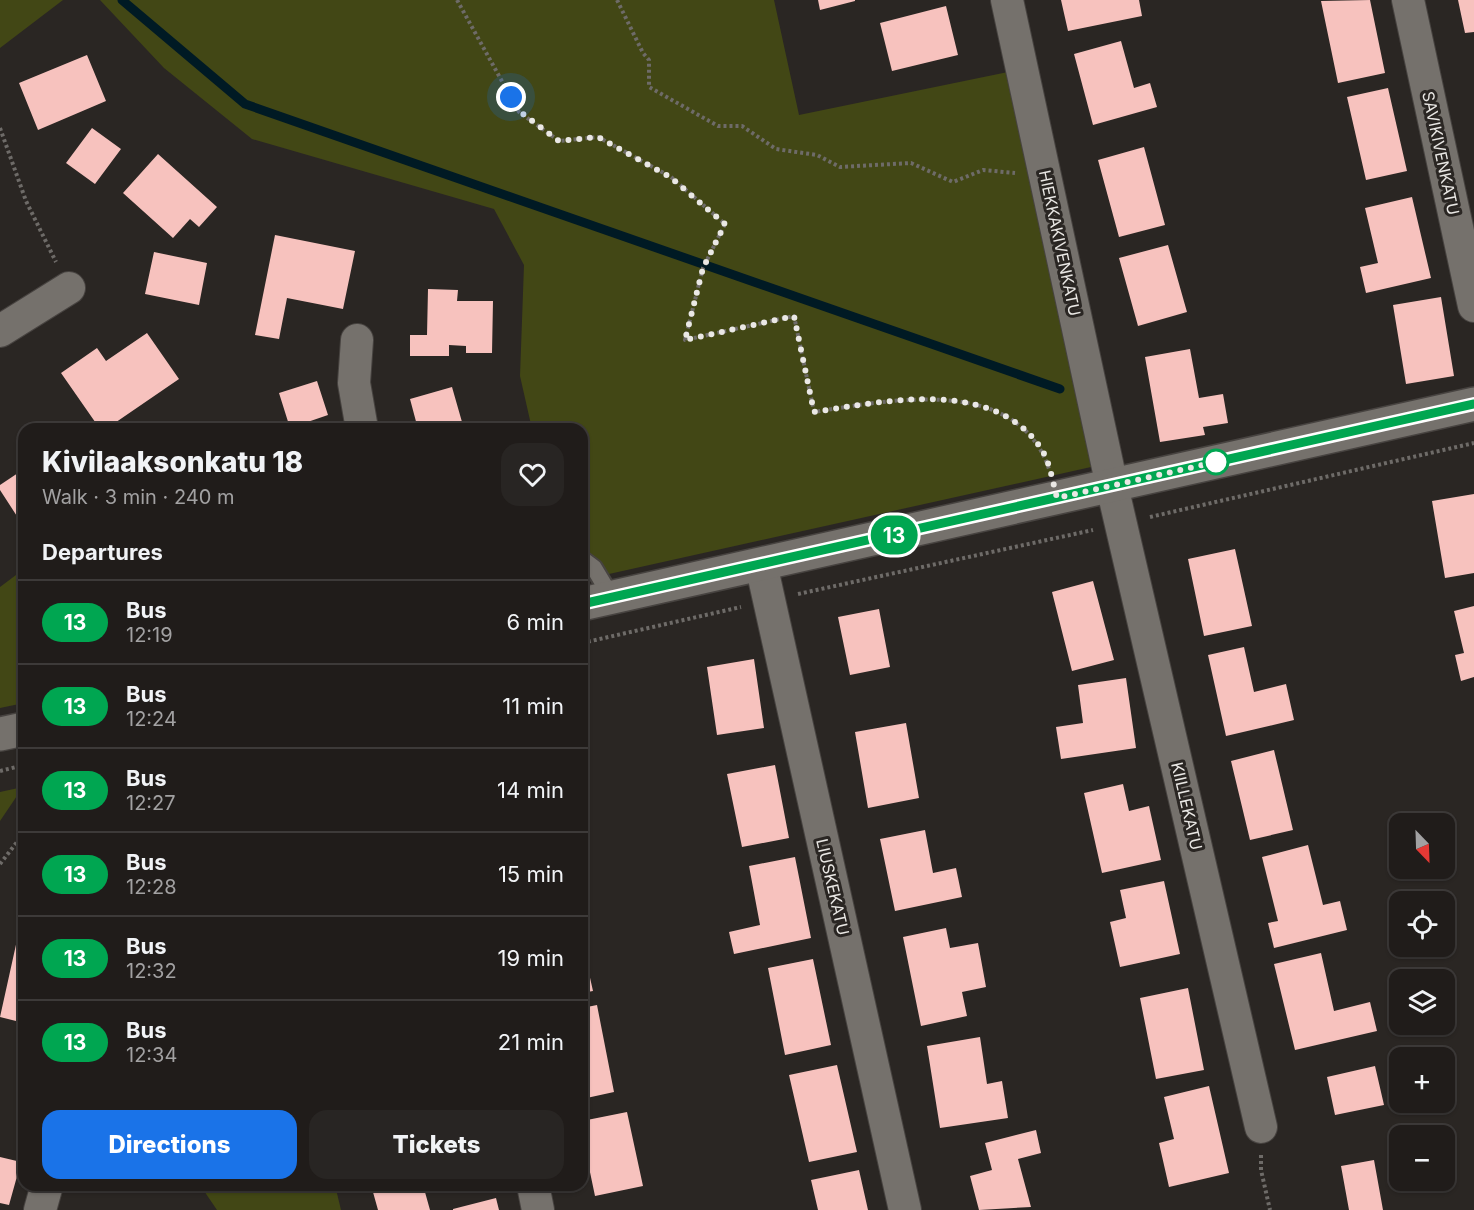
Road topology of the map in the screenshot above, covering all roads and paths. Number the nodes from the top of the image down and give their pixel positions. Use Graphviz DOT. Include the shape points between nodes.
graph roads {
  1 [pos="457,0"];
  2 [pos="617,0"];
  3 [pos="1007,0"];
  4 [pos="1408,0"];
  5 [pos="0,128"];
  6 [pos="1045,175"];
  7 [pos="69,288"];
  8 [pos="1474,306"];
  9 [pos="0,331"];
  10 [pos="357,340"];
  11 [pos="1474,404"];
  12 [pos="361,423"];
  13 [pos="1474,443"];
  14 [pos="1112,486"];
  15 [pos="1057,498"];
  16 [pos="1121,523"];
  17 [pos="1066,536"];
  18 [pos="588,564"];
  19 [pos="761,564"];
  20 [pos="597,601"];
  21 [pos="769,601"];
  22 [pos="588,642"];
  23 [pos="18,730"];
  24 [pos="0,734"];
  25 [pos="18,766"];
  26 [pos="0,771"];
  27 [pos="18,841"];
  28 [pos="0,864"];
  29 [pos="1261,1127"];
  30 [pos="45,1191"];
  31 [pos="534,1191"];
  32 [pos="40,1210"];
  33 [pos="538,1210"];
  34 [pos="905,1210"];
  35 [pos="1270,1210"];
  1 -- 15 [label="path" via="519,111 559,141 598,137 670,177 725,224 703,268 685,340 794,316 814,412 938,398 996,411 1026,430 1043,452"];
  2 -- 6 [label="path" via="649,60 649,87 718,126 742,126 776,149 817,155 840,166 911,163 953,182 983,170"];
  3 -- 6 [label="street, HIEKKAKIVENKATU"];
  4 -- 8 [label="street, SAVIKIVENKATU"];
  5 -- 7 [label="path" via="26,201"];
  6 -- 14 [label="street, HIEKKAKIVENKATU"];
  7 -- 9 [label="street"];
  10 -- 12 [label="street" via="354,382"];
  11 -- 14 [label="street"];
  13 -- 16 [label="path"];
  14 -- 15 [label="street"];
  14 -- 16 [label="street, KIILLEKATU"];
  15 -- 17 [label="path"];
  15 -- 19 [label="street"];
  16 -- 17 [label="path"];
  16 -- 29 [label="street, KIILLEKATU"];
  17 -- 21 [label="path"];
  18 -- 20 [label="lane" via="594,568"];
  19 -- 20 [label="street"];
  19 -- 21 [label="street, LIUSKEKATU"];
  21 -- 22 [label="path"];
  21 -- 34 [label="street, LIUSKEKATU"];
  23 -- 24 [label="street"];
  25 -- 26 [label="path"];
  27 -- 28 [label="path"];
  29 -- 35 [label="path" via="1261,1170"];
  30 -- 32 [label="street"];
  31 -- 33 [label="street"];
}
